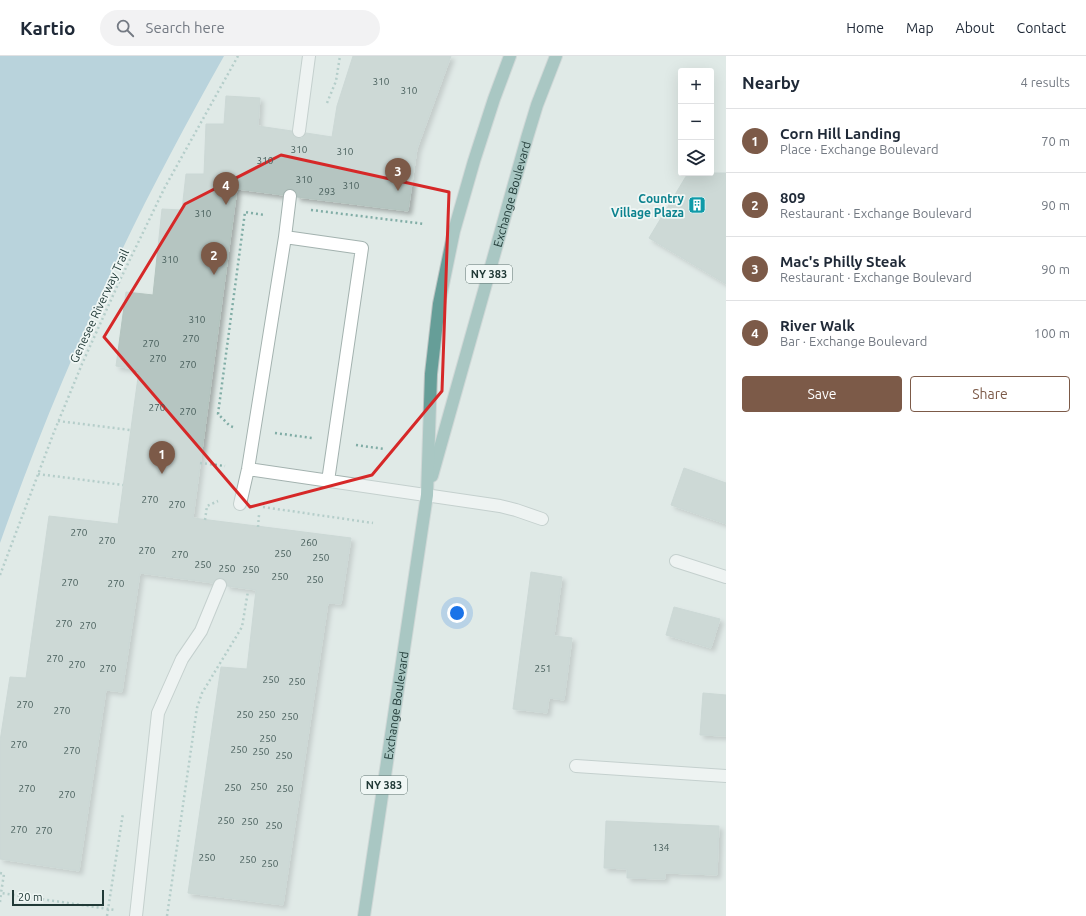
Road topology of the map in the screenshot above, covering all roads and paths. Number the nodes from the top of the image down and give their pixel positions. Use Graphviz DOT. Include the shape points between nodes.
graph roads {
  1 [pos="238,56"];
  2 [pos="309,56"];
  3 [pos="340,56"];
  4 [pos="510,56"];
  5 [pos="556,56"];
  6 [pos="326,107"];
  7 [pos="299,131"];
  8 [pos="290,202"];
  9 [pos="268,210"];
  10 [pos="425,224"];
  11 [pos="285,237"];
  12 [pos="58,421"];
  13 [pos="254,429"];
  14 [pos="130,430"];
  15 [pos="333,441"];
  16 [pos="384,449"];
  17 [pos="248,469"];
  18 [pos="38,474"];
  19 [pos="328,481"];
  20 [pos="123,485"];
  21 [pos="427,495"];
  22 [pos="219,501"];
  23 [pos="240,504"];
  24 [pos="542,519"];
  25 [pos="205,520"];
  26 [pos="373,523"];
  27 [pos="676,561"];
  28 [pos="0,575"];
  29 [pos="726,577"];
  30 [pos="220,584"];
  31 [pos="248,591"];
  32 [pos="576,766"];
  33 [pos="726,776"];
  34 [pos="0,873"];
  35 [pos="0,893"];
  36 [pos="0,902"];
  37 [pos="108,909"];
  38 [pos="136,915"];
  39 [pos="107,916"];
  40 [pos="167,916"];
  41 [pos="364,916"];
  1 -- 12 [label="path, Genesee Riverway Trail" via="165,187"];
  2 -- 7 [label="lane"];
  3 -- 6 [label="path" via="336,81"];
  4 -- 21 [label="main road, Exchange Boulevard / NY 383" via="454,231 439,304 431,374"];
  5 -- 21 [label="main road, Exchange Boulevard / NY 383" via="527,138"];
  8 -- 10 [label="path"];
  8 -- 11 [label="lane"];
  9 -- 13 [label="path" via="267,215 245,212 218,414 230,426"];
  11 -- 13 [label="lane"];
  11 -- 15 [label="lane" via="362,248"];
  12 -- 14 [label="path"];
  12 -- 18 [label="path, Genesee Riverway Trail"];
  13 -- 15 [label="path"];
  13 -- 17 [label="lane"];
  15 -- 16 [label="path"];
  15 -- 19 [label="lane"];
  17 -- 19 [label="lane"];
  17 -- 23 [label="lane"];
  18 -- 20 [label="path"];
  18 -- 28 [label="path, Genesee Riverway Trail"];
  19 -- 21 [label="lane"];
  21 -- 24 [label="lane" via="500,506"];
  21 -- 41 [label="main road, Exchange Boulevard / NY 383"];
  22 -- 25 [label="path" via="207,506"];
  23 -- 26 [label="path"];
  27 -- 29 [label="lane"];
  30 -- 38 [label="lane" via="201,631 182,659 158,713"];
  31 -- 40 [label="path" via="242,627 202,693 197,708"];
  32 -- 33 [label="lane"];
  34 -- 35 [label="path" via="4,874"];
  35 -- 36 [label="path"];
  35 -- 37 [label="path"];
  37 -- 38 [label="path"];
  37 -- 39 [label="path"];
}
